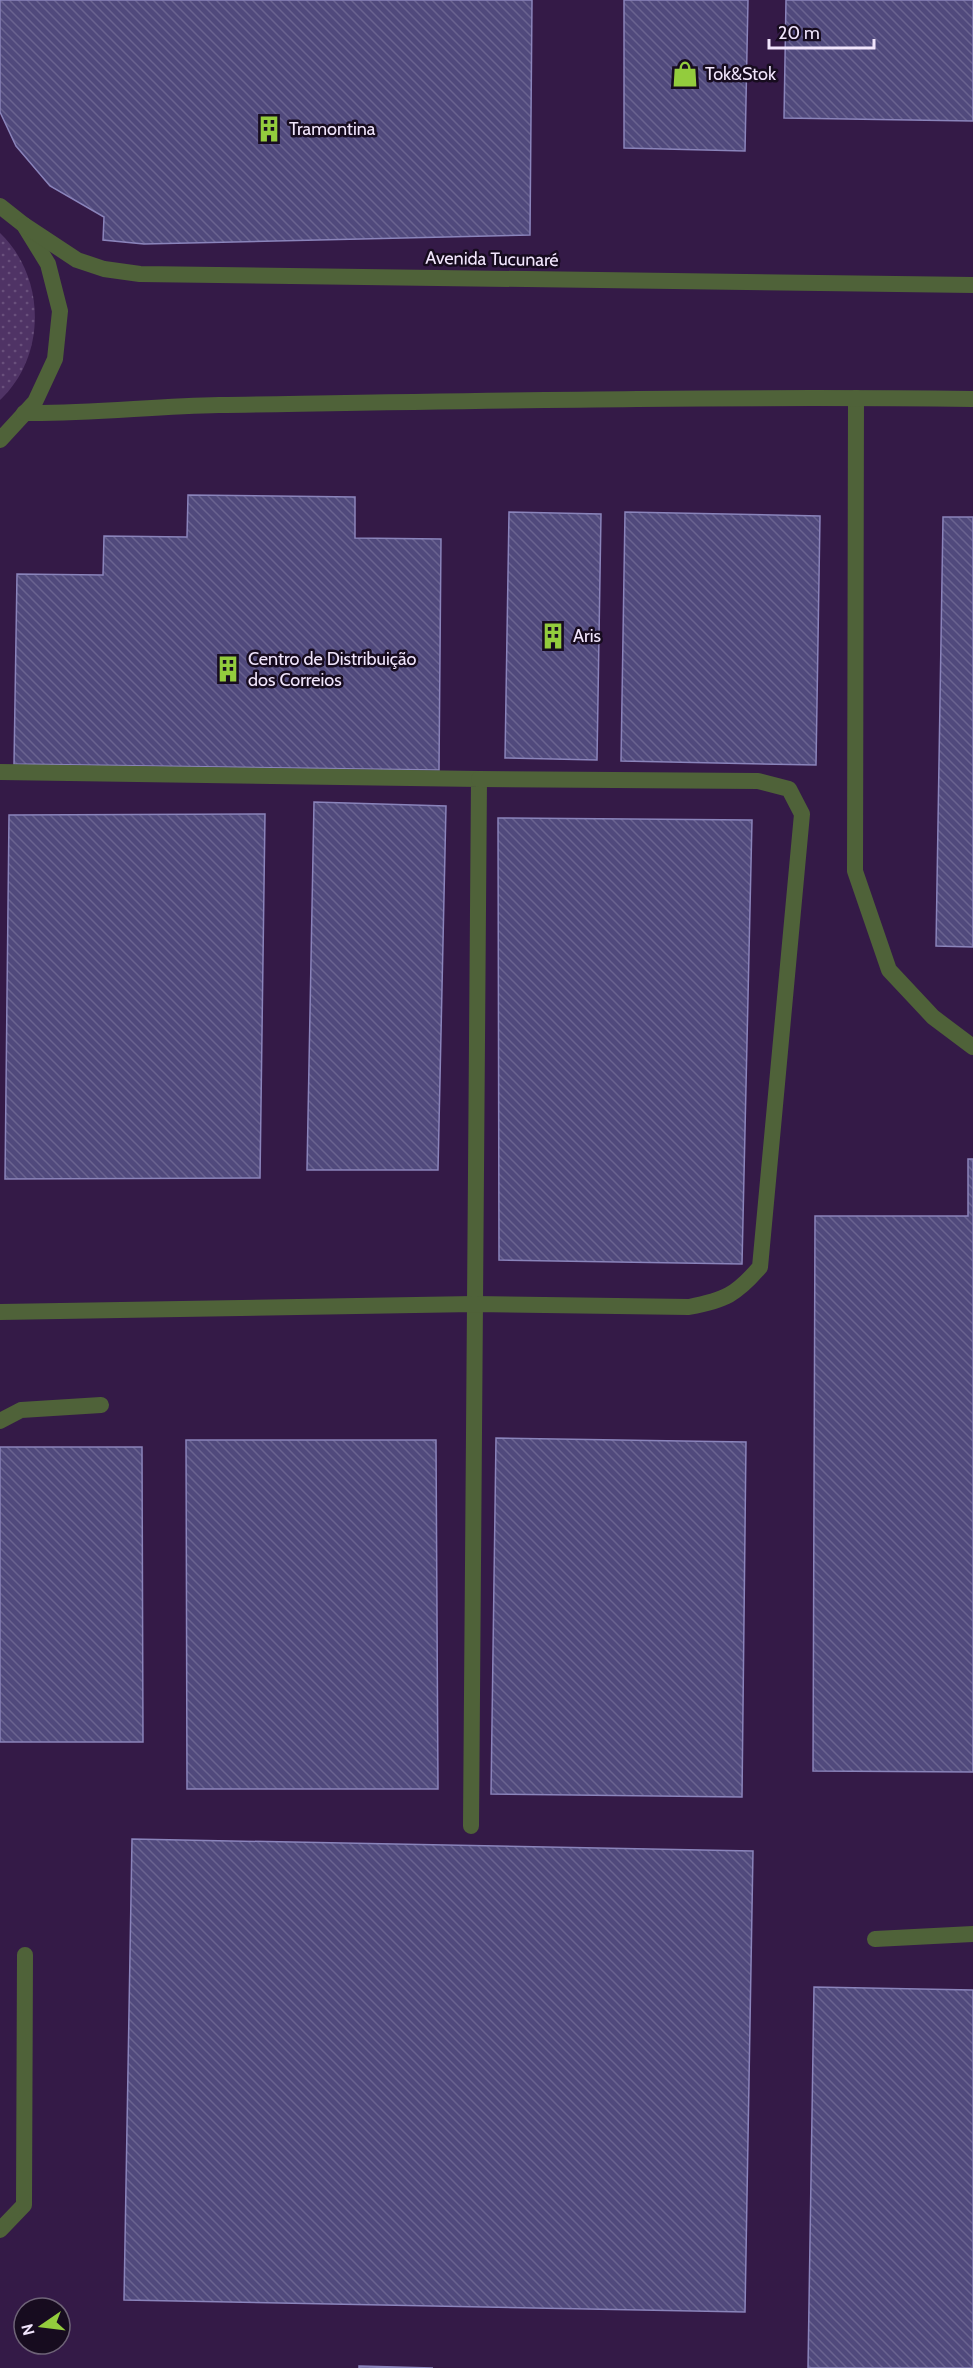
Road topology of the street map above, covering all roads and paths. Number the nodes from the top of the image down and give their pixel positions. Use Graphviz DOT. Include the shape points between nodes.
graph roads {
  1 [pos="0,206"];
  2 [pos="24,225"];
  3 [pos="973,285"];
  4 [pos="856,398"];
  5 [pos="973,399"];
  6 [pos="24,413"];
  7 [pos="1,441"];
  8 [pos="0,772"];
  9 [pos="478,779"];
  10 [pos="973,1047"];
  11 [pos="474,1304"];
  12 [pos="0,1312"];
  13 [pos="101,1405"];
  14 [pos="0,1421"];
  15 [pos="471,1826"];
  16 [pos="973,1934"];
  17 [pos="875,1939"];
  18 [pos="25,1955"];
  19 [pos="0,2230"];
  1 -- 2 [label="street, Avenida Tucunaré"];
  2 -- 3 [label="street, Avenida Tucunaré" via="77,260 140,274"];
  2 -- 6 [label="street" via="48,264 60,311 55,359 35,402"];
  4 -- 5 [label="street"];
  4 -- 6 [label="street" via="216,405"];
  4 -- 10 [label="street" via="855,871 890,970 933,1017"];
  6 -- 7 [label="street"];
  8 -- 9 [label="street"];
  9 -- 11 [label="street"];
  9 -- 11 [label="street" via="758,781 789,789 802,814 760,1267 744,1286 719,1301 689,1307"];
  11 -- 12 [label="street"];
  11 -- 15 [label="street"];
  13 -- 14 [label="street" via="21,1410"];
  16 -- 17 [label="street"];
  18 -- 19 [label="street" via="24,2205"];
}
